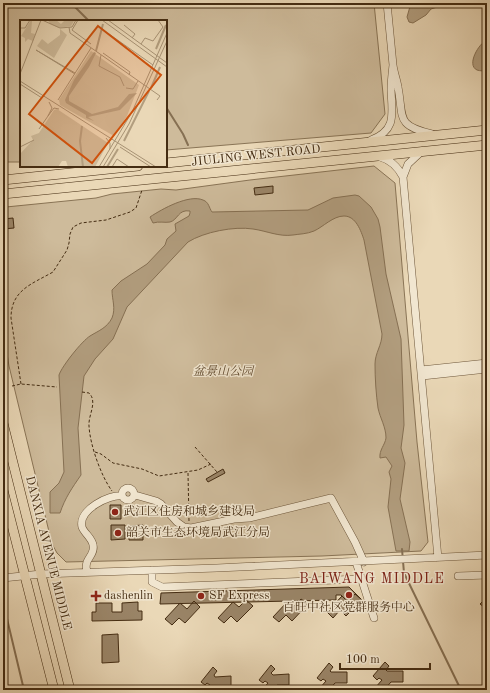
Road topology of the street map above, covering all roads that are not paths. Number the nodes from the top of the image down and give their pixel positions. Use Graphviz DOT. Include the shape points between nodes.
graph roads {
  1 [pos="387,3"];
  2 [pos="393,66"];
  3 [pos="487,130"];
  4 [pos="436,135"];
  5 [pos="364,143"];
  6 [pos="487,145"];
  7 [pos="422,151"];
  8 [pos="376,155"];
  9 [pos="167,163"];
  10 [pos="129,167"];
  11 [pos="3,175"];
  12 [pos="403,177"];
  13 [pos="25,178"];
  14 [pos="3,180"];
  15 [pos="3,194"];
  16 [pos="487,363"];
  17 [pos="487,369"];
  18 [pos="421,373"];
  19 [pos="3,423"];
  20 [pos="3,490"];
  21 [pos="487,555"];
  22 [pos="438,558"];
  23 [pos="356,562"];
  24 [pos="364,562"];
  25 [pos="152,570"];
  26 [pos="87,572"];
  27 [pos="41,574"];
  28 [pos="25,575"];
  29 [pos="487,575"];
  30 [pos="458,576"];
  31 [pos="4,578"];
  32 [pos="361,579"];
  33 [pos="374,618"];
  34 [pos="54,690"];
  35 [pos="70,690"];
  1 -- 2 [label="street"];
  2 -- 4 [label="street" via="401,116 411,127"];
  2 -- 5 [label="street" via="390,126 383,134"];
  3 -- 4 [label="main road, JIULING WEST ROAD"];
  4 -- 5 [label="main road, JIULING WEST ROAD"];
  5 -- 9 [label="main road, JIULING WEST ROAD"];
  6 -- 7 [label="main road, JIULING WEST ROAD"];
  7 -- 8 [label="main road, JIULING WEST ROAD"];
  7 -- 12 [label="street" via="408,164"];
  8 -- 12 [label="street" via="392,163"];
  8 -- 15 [label="main road, JIULING WEST ROAD"];
  10 -- 13 [label="main road"];
  11 -- 13 [label="main road"];
  12 -- 18 [label="street"];
  13 -- 14 [label="main road"];
  16 -- 18 [label="street"];
  17 -- 18 [label="street"];
  18 -- 22 [label="street"];
  19 -- 27 [label="main road, DANXIA AVENUE MIDDLE"];
  20 -- 28 [label="main road"];
  21 -- 22 [label="street"];
  22 -- 24 [label="street"];
  23 -- 24 [label="street"];
  23 -- 25 [label="street"];
  23 -- 32 [label="street"];
  24 -- 26 [label="street" via="331,498 249,518 190,528 177,522 156,501 135,495 130,500 120,496 109,497 90,510 84,518 82,527 93,546 86,564"];
  25 -- 26 [label="street"];
  25 -- 32 [label="street" via="152,582 162,587"];
  26 -- 27 [label="street"];
  27 -- 28 [label="street"];
  27 -- 35 [label="main road, DANXIA AVENUE MIDDLE"];
  28 -- 31 [label="street"];
  28 -- 34 [label="main road"];
  29 -- 30 [label="street"];
  32 -- 33 [label="street"];
}
